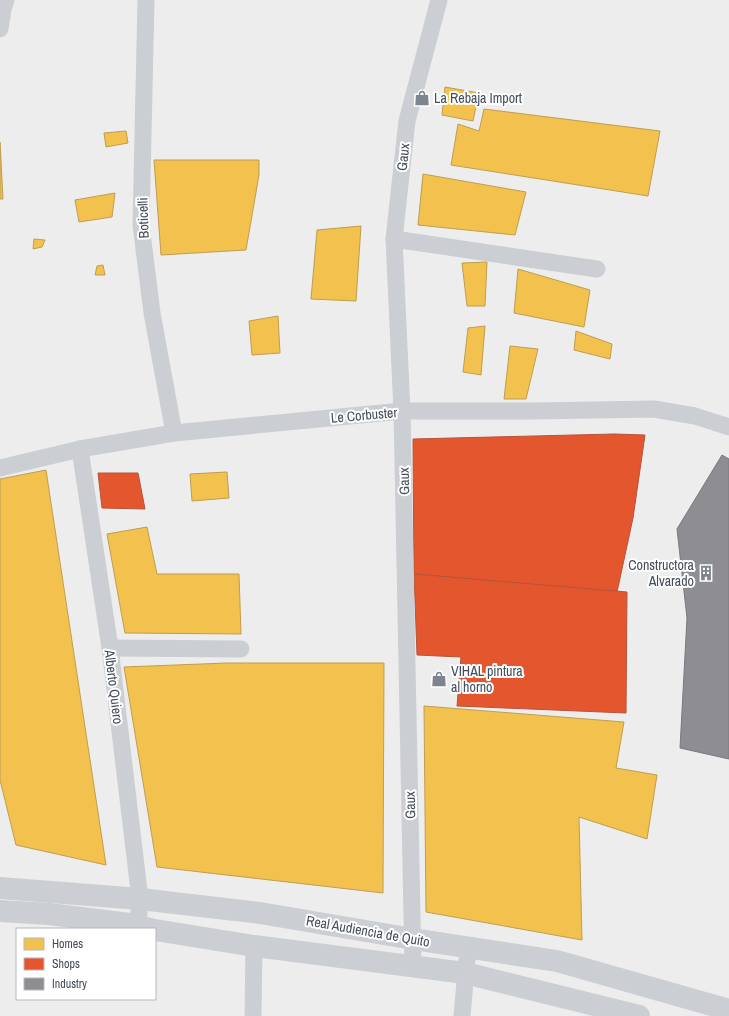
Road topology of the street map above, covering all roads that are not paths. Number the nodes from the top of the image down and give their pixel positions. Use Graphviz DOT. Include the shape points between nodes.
graph roads {
  1 [pos="6,0"];
  2 [pos="146,0"];
  3 [pos="439,0"];
  4 [pos="0,28"];
  5 [pos="394,239"];
  6 [pos="597,269"];
  7 [pos="402,411"];
  8 [pos="729,427"];
  9 [pos="174,432"];
  10 [pos="80,449"];
  11 [pos="0,468"];
  12 [pos="110,648"];
  13 [pos="241,650"];
  14 [pos="0,888"];
  15 [pos="140,899"];
  16 [pos="0,911"];
  17 [pos="148,928"];
  18 [pos="156,929"];
  19 [pos="413,939"];
  20 [pos="254,946"];
  21 [pos="468,948"];
  22 [pos="412,966"];
  23 [pos="465,973"];
  24 [pos="729,1010"];
  25 [pos="253,1016"];
  26 [pos="462,1016"];
  27 [pos="639,1016"];
  1 -- 4 [label="street"];
  2 -- 9 [label="street, Boticelli" via="141,226 152,313"];
  3 -- 5 [label="street, Gaux" via="407,121"];
  5 -- 6 [label="street"];
  5 -- 7 [label="street, Gaux"];
  7 -- 8 [label="street, Le Corbuster" via="654,408 695,416"];
  7 -- 9 [label="street, Le Corbuster"];
  7 -- 19 [label="street, Gaux"];
  9 -- 10 [label="street, Le Corbuster"];
  10 -- 11 [label="street, Le Corbuster"];
  10 -- 12 [label="street, Alberto Quiero"];
  12 -- 13 [label="street"];
  12 -- 15 [label="street, Alberto Quiero"];
  14 -- 15 [label="main road, Real Audiencia de Quito"];
  15 -- 17 [label="street, Alberto Quiero"];
  15 -- 19 [label="main road, Real Audiencia de Quito" via="260,913"];
  16 -- 17 [label="main road, Real Audiencia de Quito" via="49,914"];
  18 -- 20 [label="main road, Real Audiencia de Quito"];
  19 -- 21 [label="main road, Real Audiencia de Quito"];
  19 -- 22 [label="street, Gaux"];
  20 -- 22 [label="main road, Real Audiencia de Quito"];
  20 -- 25 [label="street"];
  21 -- 23 [label="street"];
  21 -- 24 [label="main road, Real Audiencia de Quito" via="557,961"];
  22 -- 23 [label="main road, Real Audiencia de Quito"];
  23 -- 26 [label="street"];
  23 -- 27 [label="main road, Real Audiencia de Quito"];
}
